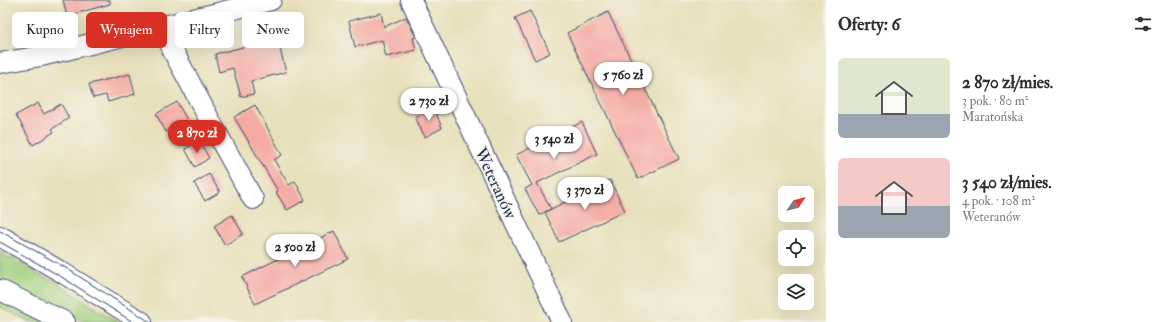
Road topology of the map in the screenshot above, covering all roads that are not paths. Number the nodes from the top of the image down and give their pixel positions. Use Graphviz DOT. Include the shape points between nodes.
graph roads {
  1 [pos="271,0"];
  2 [pos="411,0"];
  3 [pos="167,24"];
  4 [pos="167,34"];
  5 [pos="86,45"];
  6 [pos="0,63"];
  7 [pos="253,199"];
  8 [pos="0,236"];
  9 [pos="0,290"];
  10 [pos="65,322"];
  11 [pos="142,322"];
  12 [pos="562,322"];
  1 -- 3 [label="street"];
  2 -- 12 [label="street, Weteranów"];
  4 -- 7 [label="street" via="172,49"];
  5 -- 6 [label="street"];
  8 -- 11 [label="street"];
  9 -- 10 [label="street"];
}
